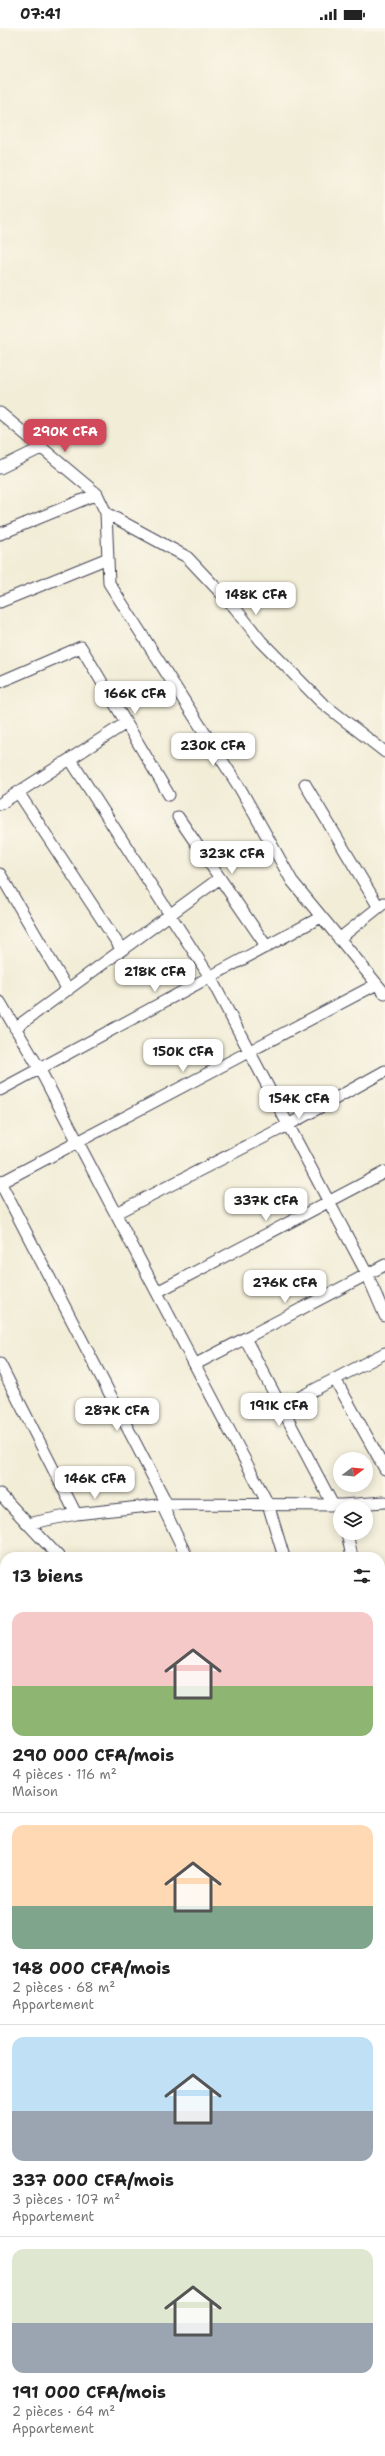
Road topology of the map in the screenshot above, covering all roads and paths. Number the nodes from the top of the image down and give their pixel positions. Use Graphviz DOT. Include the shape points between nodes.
graph roads {
  1 [pos="0,413"];
  2 [pos="41,448"];
  3 [pos="0,468"];
  4 [pos="97,494"];
  5 [pos="106,513"];
  6 [pos="0,534"];
  7 [pos="108,558"];
  8 [pos="0,602"];
  9 [pos="0,682"];
  10 [pos="126,723"];
  11 [pos="385,752"];
  12 [pos="70,759"];
  13 [pos="305,784"];
  14 [pos="18,792"];
  15 [pos="169,795"];
  16 [pos="0,804"];
  17 [pos="178,817"];
  18 [pos="0,874"];
  19 [pos="220,878"];
  20 [pos="382,904"];
  21 [pos="170,914"];
  22 [pos="321,917"];
  23 [pos="339,939"];
  24 [pos="267,947"];
  25 [pos="122,950"];
  26 [pos="210,977"];
  27 [pos="377,984"];
  28 [pos="68,990"];
  29 [pos="385,994"];
  30 [pos="0,1002"];
  31 [pos="15,1028"];
  32 [pos="249,1051"];
  33 [pos="39,1068"];
  34 [pos="385,1071"];
  35 [pos="0,1090"];
  36 [pos="288,1125"];
  37 [pos="78,1142"];
  38 [pos="385,1172"];
  39 [pos="0,1183"];
  40 [pos="329,1202"];
  41 [pos="116,1213"];
  42 [pos="385,1265"];
  43 [pos="367,1274"];
  44 [pos="158,1292"];
  45 [pos="385,1316"];
  46 [pos="245,1338"];
  47 [pos="385,1353"];
  48 [pos="0,1364"];
  49 [pos="196,1364"];
  50 [pos="335,1379"];
  51 [pos="281,1407"];
  52 [pos="385,1469"];
  53 [pos="0,1494"];
  54 [pos="336,1500"];
  55 [pos="385,1502"];
  56 [pos="373,1503"];
  57 [pos="164,1504"];
  58 [pos="268,1504"];
  59 [pos="333,1505"];
  60 [pos="76,1514"];
  61 [pos="28,1524"];
  62 [pos="348,1540"];
  63 [pos="54,1552"];
  64 [pos="185,1552"];
  65 [pos="282,1552"];
  66 [pos="351,1552"];
  1 -- 2 [label="street"];
  2 -- 3 [label="street"];
  2 -- 4 [label="street"];
  4 -- 5 [label="street"];
  4 -- 6 [label="street"];
  5 -- 7 [label="street"];
  5 -- 11 [label="street" via="187,557 236,608 261,641 321,702"];
  7 -- 8 [label="street"];
  7 -- 22 [label="street" via="109,582 241,790 292,881"];
  9 -- 10 [label="street" via="81,648"];
  10 -- 12 [label="street"];
  10 -- 15 [label="street"];
  12 -- 14 [label="street"];
  12 -- 21 [label="street"];
  13 -- 20 [label="street"];
  14 -- 16 [label="street"];
  14 -- 25 [label="street"];
  17 -- 19 [label="street"];
  18 -- 28 [label="street"];
  19 -- 21 [label="street"];
  19 -- 24 [label="street"];
  20 -- 23 [label="street"];
  21 -- 25 [label="street"];
  21 -- 26 [label="street"];
  22 -- 23 [label="street"];
  22 -- 24 [label="street"];
  23 -- 27 [label="street"];
  24 -- 26 [label="street"];
  25 -- 28 [label="street"];
  26 -- 32 [label="street"];
  26 -- 33 [label="street"];
  27 -- 29 [label="street"];
  27 -- 32 [label="street"];
  28 -- 31 [label="street"];
  30 -- 31 [label="street"];
  31 -- 33 [label="street"];
  32 -- 36 [label="street"];
  32 -- 37 [label="street"];
  33 -- 35 [label="street"];
  33 -- 37 [label="street"];
  34 -- 36 [label="street"];
  36 -- 40 [label="street"];
  36 -- 41 [label="street"];
  37 -- 39 [label="street"];
  37 -- 41 [label="street"];
  38 -- 40 [label="street"];
  39 -- 57 [label="street"];
  40 -- 43 [label="street"];
  40 -- 44 [label="street"];
  41 -- 44 [label="street"];
  42 -- 43 [label="street"];
  43 -- 45 [label="street"];
  43 -- 46 [label="street"];
  44 -- 49 [label="street"];
  46 -- 49 [label="street"];
  46 -- 51 [label="street"];
  47 -- 50 [label="street"];
  48 -- 60 [label="street"];
  49 -- 58 [label="street"];
  50 -- 51 [label="street"];
  50 -- 52 [label="street"];
  51 -- 54 [label="street"];
  53 -- 61 [label="street"];
  55 -- 56 [label="street"];
  57 -- 58 [label="street"];
  57 -- 60 [label="street"];
  57 -- 64 [label="street"];
  58 -- 59 [label="street"];
  58 -- 65 [label="street"];
  60 -- 61 [label="street"];
  61 -- 63 [label="street"];
  62 -- 66 [label="street"];
}
